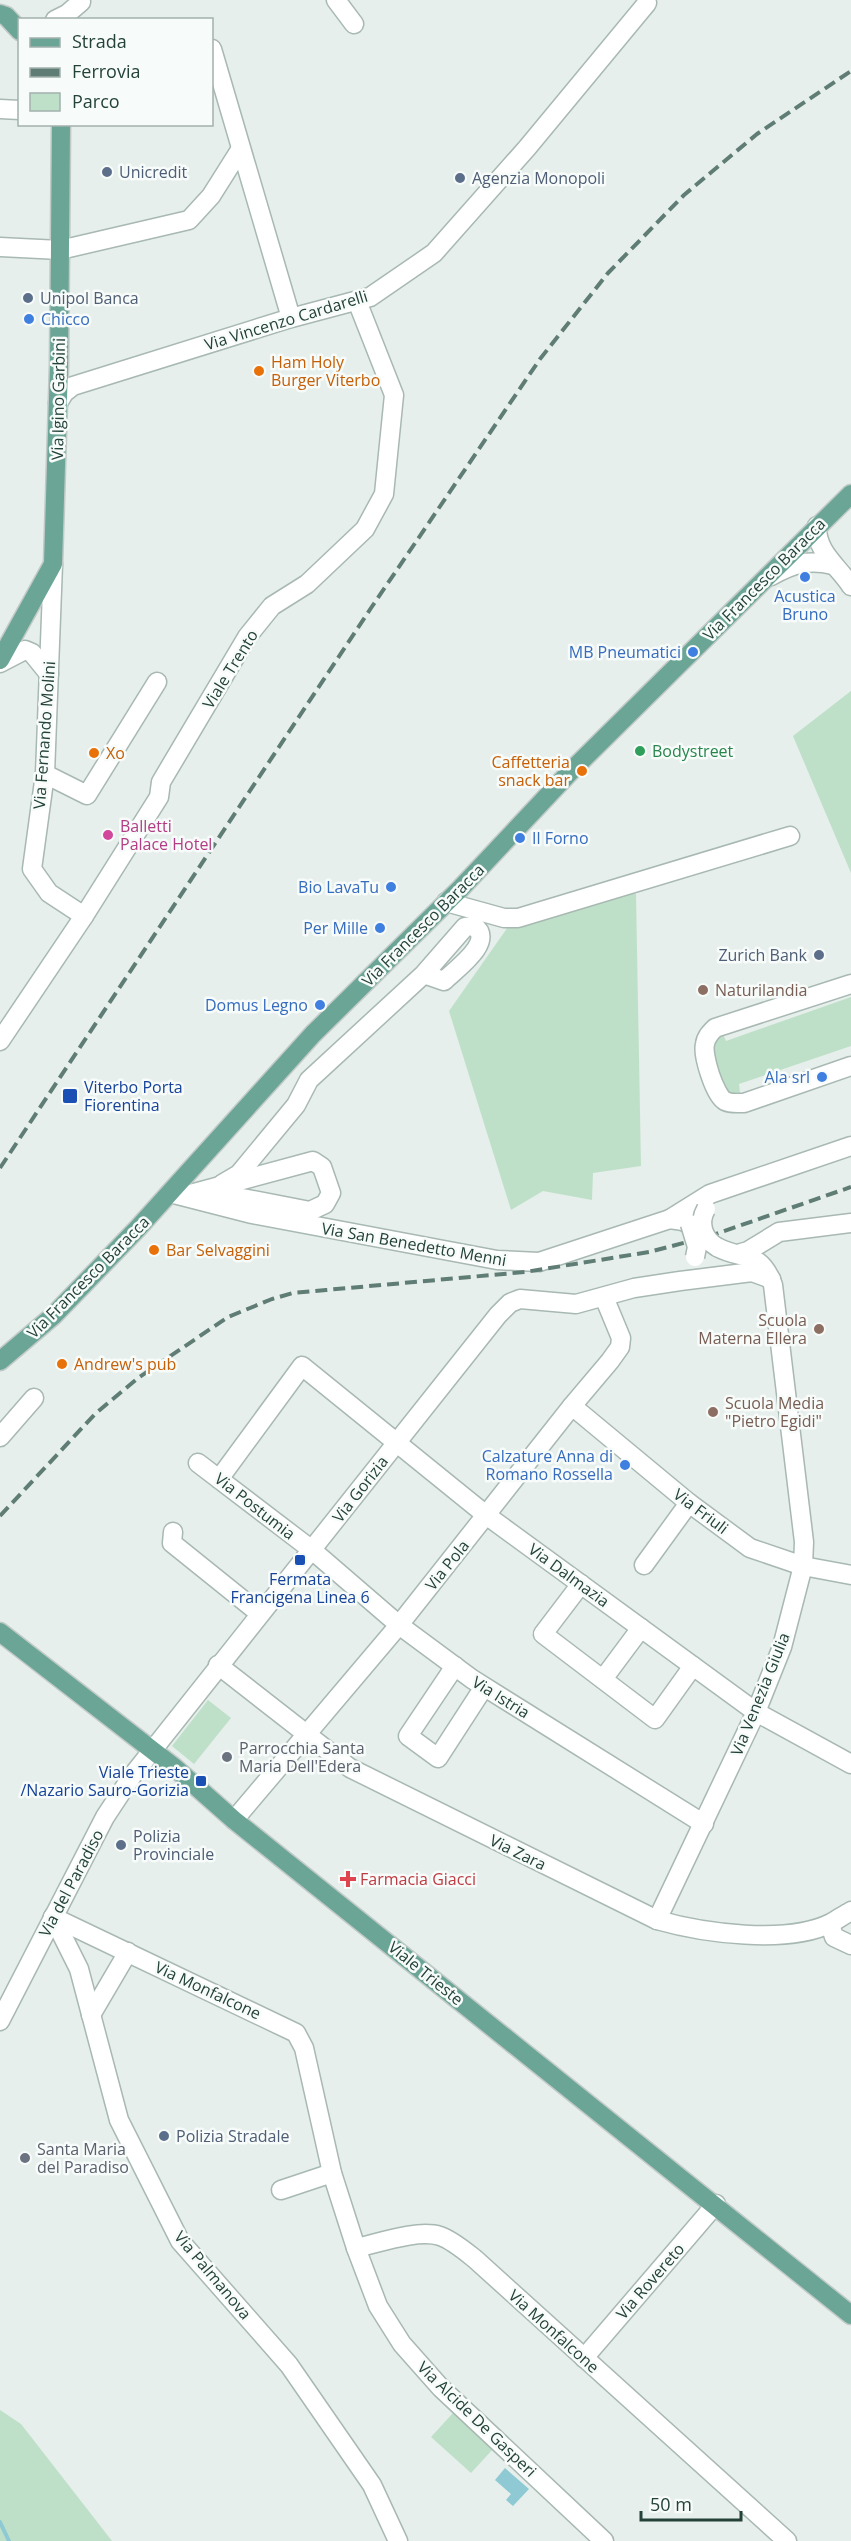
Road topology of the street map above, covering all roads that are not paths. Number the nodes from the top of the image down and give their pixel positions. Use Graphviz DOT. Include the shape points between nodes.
graph roads {
  1 [pos="336,0"];
  2 [pos="647,3"];
  3 [pos="80,7"];
  4 [pos="9,17"];
  5 [pos="59,18"];
  6 [pos="354,24"];
  7 [pos="18,29"];
  8 [pos="213,53"];
  9 [pos="0,109"];
  10 [pos="18,110"];
  11 [pos="62,127"];
  12 [pos="240,150"];
  13 [pos="0,247"];
  14 [pos="60,250"];
  15 [pos="357,301"];
  16 [pos="291,318"];
  17 [pos="59,366"];
  18 [pos="88,382"];
  19 [pos="58,403"];
  20 [pos="851,494"];
  21 [pos="817,525"];
  22 [pos="54,564"];
  23 [pos="833,565"];
  24 [pos="762,581"];
  25 [pos="851,586"];
  26 [pos="0,662"];
  27 [pos="49,674"];
  28 [pos="156,682"];
  29 [pos="45,774"];
  30 [pos="790,836"];
  31 [pos="446,902"];
  32 [pos="84,916"];
  33 [pos="424,974"];
  34 [pos="851,984"];
  35 [pos="2,1045"];
  36 [pos="851,1066"];
  37 [pos="851,1146"];
  38 [pos="222,1184"];
  39 [pos="205,1191"];
  40 [pos="176,1194"];
  41 [pos="700,1207"];
  42 [pos="670,1219"];
  43 [pos="851,1223"];
  44 [pos="697,1228"];
  45 [pos="741,1253"];
  46 [pos="771,1279"];
  47 [pos="680,1281"];
  48 [pos="604,1297"];
  49 [pos="0,1361"];
  50 [pos="34,1398"];
  51 [pos="572,1406"];
  52 [pos="0,1437"];
  53 [pos="397,1442"];
  54 [pos="198,1463"];
  55 [pos="219,1479"];
  56 [pos="689,1503"];
  57 [pos="486,1515"];
  58 [pos="173,1532"];
  59 [pos="312,1550"];
  60 [pos="644,1565"];
  61 [pos="803,1566"];
  62 [pos="851,1575"];
  63 [pos="580,1584"];
  64 [pos="259,1613"];
  65 [pos="399,1624"];
  66 [pos="641,1628"];
  67 [pos="0,1632"];
  68 [pos="218,1665"];
  69 [pos="455,1666"];
  70 [pos="693,1666"];
  71 [pos="603,1679"];
  72 [pos="484,1687"];
  73 [pos="756,1712"];
  74 [pos="305,1734"];
  75 [pos="152,1751"];
  76 [pos="851,1764"];
  77 [pos="234,1820"];
  78 [pos="704,1824"];
  79 [pos="851,1911"];
  80 [pos="53,1917"];
  81 [pos="657,1920"];
  82 [pos="830,1924"];
  83 [pos="851,1945"];
  84 [pos="128,1952"];
  85 [pos="79,1969"];
  86 [pos="105,1989"];
  87 [pos="91,2015"];
  88 [pos="0,2021"];
  89 [pos="332,2173"];
  90 [pos="281,2190"];
  91 [pos="716,2204"];
  92 [pos="356,2248"];
  93 [pos="851,2315"];
  94 [pos="584,2358"];
  95 [pos="398,2541"];
  96 [pos="604,2541"];
  97 [pos="787,2541"];
  1 -- 6 [label="street"];
  2 -- 15 [label="street, Via Vincenzo Cardarelli" via="434,253 370,297"];
  3 -- 5 [label="street"];
  4 -- 7 [label="main road"];
  8 -- 12 [label="street"];
  9 -- 10 [label="street"];
  11 -- 14 [label="main road, Via Igino Garbini"];
  12 -- 14 [label="street" via="211,196 189,220"];
  12 -- 16 [label="street"];
  13 -- 14 [label="street"];
  14 -- 17 [label="main road, Via Igino Garbini"];
  15 -- 16 [label="street, Via Vincenzo Cardarelli"];
  15 -- 32 [label="street, Viale Trento" via="394,395 384,494 365,529 307,584 272,606 247,638 161,783 159,797"];
  16 -- 18 [label="street, Via Vincenzo Cardarelli"];
  17 -- 18 [label="street"];
  17 -- 19 [label="main road, Via Igino Garbini"];
  18 -- 19 [label="street, Via Vincenzo Cardarelli" via="73,386"];
  19 -- 22 [label="main road, Via Igino Garbini"];
  20 -- 21 [label="main road, Via Francesco Baracca"];
  21 -- 23 [label="street" via="820,542"];
  21 -- 24 [label="main road, Via Francesco Baracca"];
  22 -- 26 [label="main road, Via Igino Garbini"];
  22 -- 27 [label="street, Via Fernando Molini"];
  23 -- 24 [label="street" via="797,563"];
  23 -- 25 [label="street"];
  24 -- 31 [label="main road, Via Francesco Baracca"];
  26 -- 27 [label="street" via="25,650"];
  27 -- 29 [label="street, Via Fernando Molini"];
  28 -- 29 [label="street" via="87,795"];
  29 -- 32 [label="street, Via Fernando Molini" via="32,869 49,893"];
  30 -- 31 [label="street" via="519,918 504,918"];
  31 -- 40 [label="main road, Via Francesco Baracca" via="313,1034"];
  32 -- 35 [label="street, Viale Trento"];
  33 -- 38 [label="street" via="309,1080 296,1105 239,1174"];
  34 -- 36 [label="street" via="715,1028 707,1035 704,1046 718,1095 733,1103 744,1103"];
  37 -- 41 [label="street, Via San Benedetto Menni" via="732,1188"];
  38 -- 39 [label="street"];
  38 -- 39 [label="street" via="313,1161 322,1167 331,1193 325,1204 310,1211"];
  39 -- 40 [label="street"];
  40 -- 42 [label="street, Via San Benedetto Menni" via="264,1216 526,1263 563,1256"];
  40 -- 49 [label="main road, Via Francesco Baracca" via="53,1316"];
  41 -- 42 [label="street, Via San Benedetto Menni"];
  41 -- 44 [label="street" via="690,1213"];
  42 -- 44 [label="street"];
  43 -- 45 [label="street" via="779,1232"];
  44 -- 45 [label="street, bridge" via="717,1247"];
  44 -- 47 [label="street, bridge" via="695,1257"];
  45 -- 46 [label="street" via="761,1263"];
  46 -- 47 [label="street, Via Gorizia" via="752,1272"];
  46 -- 61 [label="street, Via Venezia Giulia" via="804,1542"];
  47 -- 48 [label="street, Via Gorizia"];
  48 -- 51 [label="street, Via Pola" via="619,1327 620,1347"];
  48 -- 53 [label="street, Via Gorizia" via="576,1304 529,1298 510,1303"];
  50 -- 52 [label="street"];
  51 -- 56 [label="street, Via Friuli"];
  51 -- 57 [label="street, Via Pola"];
  53 -- 55 [label="street, Via Dalmazia" via="302,1366"];
  53 -- 57 [label="street, Via Dalmazia"];
  53 -- 59 [label="street, Via Gorizia"];
  54 -- 55 [label="street, Via Postumia"];
  55 -- 59 [label="street, Via Postumia"];
  56 -- 60 [label="street"];
  56 -- 61 [label="street, Via Friuli" via="750,1548"];
  57 -- 63 [label="street, Via Dalmazia"];
  57 -- 65 [label="street, Via Pola"];
  58 -- 64 [label="street" via="172,1543"];
  59 -- 64 [label="street, Via Gorizia"];
  59 -- 65 [label="street, Via Istria"];
  61 -- 62 [label="street, Via Friuli"];
  61 -- 73 [label="street, Via Venezia Giulia" via="782,1647"];
  63 -- 66 [label="street, Via Dalmazia"];
  63 -- 71 [label="street" via="543,1634"];
  64 -- 68 [label="street, Via Gorizia"];
  65 -- 69 [label="street, Via Istria"];
  65 -- 74 [label="street, Via Pola"];
  66 -- 70 [label="street, Via Dalmazia"];
  66 -- 71 [label="street"];
  67 -- 75 [label="main road, Viale Trieste"];
  68 -- 74 [label="street, Via Zara"];
  68 -- 75 [label="street, Via Gorizia"];
  69 -- 72 [label="street, Via Istria"];
  69 -- 72 [label="street" via="408,1736 438,1758"];
  70 -- 71 [label="street" via="655,1719"];
  70 -- 73 [label="street, Via Dalmazia"];
  72 -- 78 [label="street, Via Istria"];
  73 -- 76 [label="street, Via Dalmazia"];
  73 -- 78 [label="street, Via Venezia Giulia"];
  74 -- 77 [label="street, Via Pola"];
  74 -- 81 [label="street, Via Zara" via="350,1768"];
  75 -- 77 [label="main road, Viale Trieste"];
  75 -- 80 [label="street, Via del Paradiso" via="105,1817"];
  77 -- 91 [label="main road, Viale Trieste"];
  78 -- 81 [label="street, Via Venezia Giulia"];
  79 -- 82 [label="street, Via Zara"];
  80 -- 84 [label="street, Via Monfalcone"];
  80 -- 85 [label="street, Via Palmanova"];
  80 -- 88 [label="street, Via del Paradiso"];
  81 -- 82 [label="street, Via Zara" via="688,1929 734,1934 770,1934"];
  82 -- 83 [label="street" via="834,1937"];
  84 -- 86 [label="street"];
  84 -- 89 [label="street, Via Monfalcone" via="296,2033 304,2048"];
  85 -- 86 [label="street"];
  85 -- 87 [label="street, Via Palmanova"];
  86 -- 87 [label="street"];
  87 -- 95 [label="street, Via Palmanova" via="119,2120 180,2241 289,2365 372,2485"];
  89 -- 90 [label="street"];
  89 -- 92 [label="street, Via Monfalcone"];
  91 -- 93 [label="main road, Viale Trieste"];
  91 -- 94 [label="street, Via Rovereto"];
  92 -- 94 [label="street, Via Monfalcone" via="422,2234 440,2236 475,2259"];
  92 -- 96 [label="street, Via Alcide De Gasperi" via="378,2306 402,2344 441,2388"];
  94 -- 97 [label="street, Via Monfalcone"];
}
